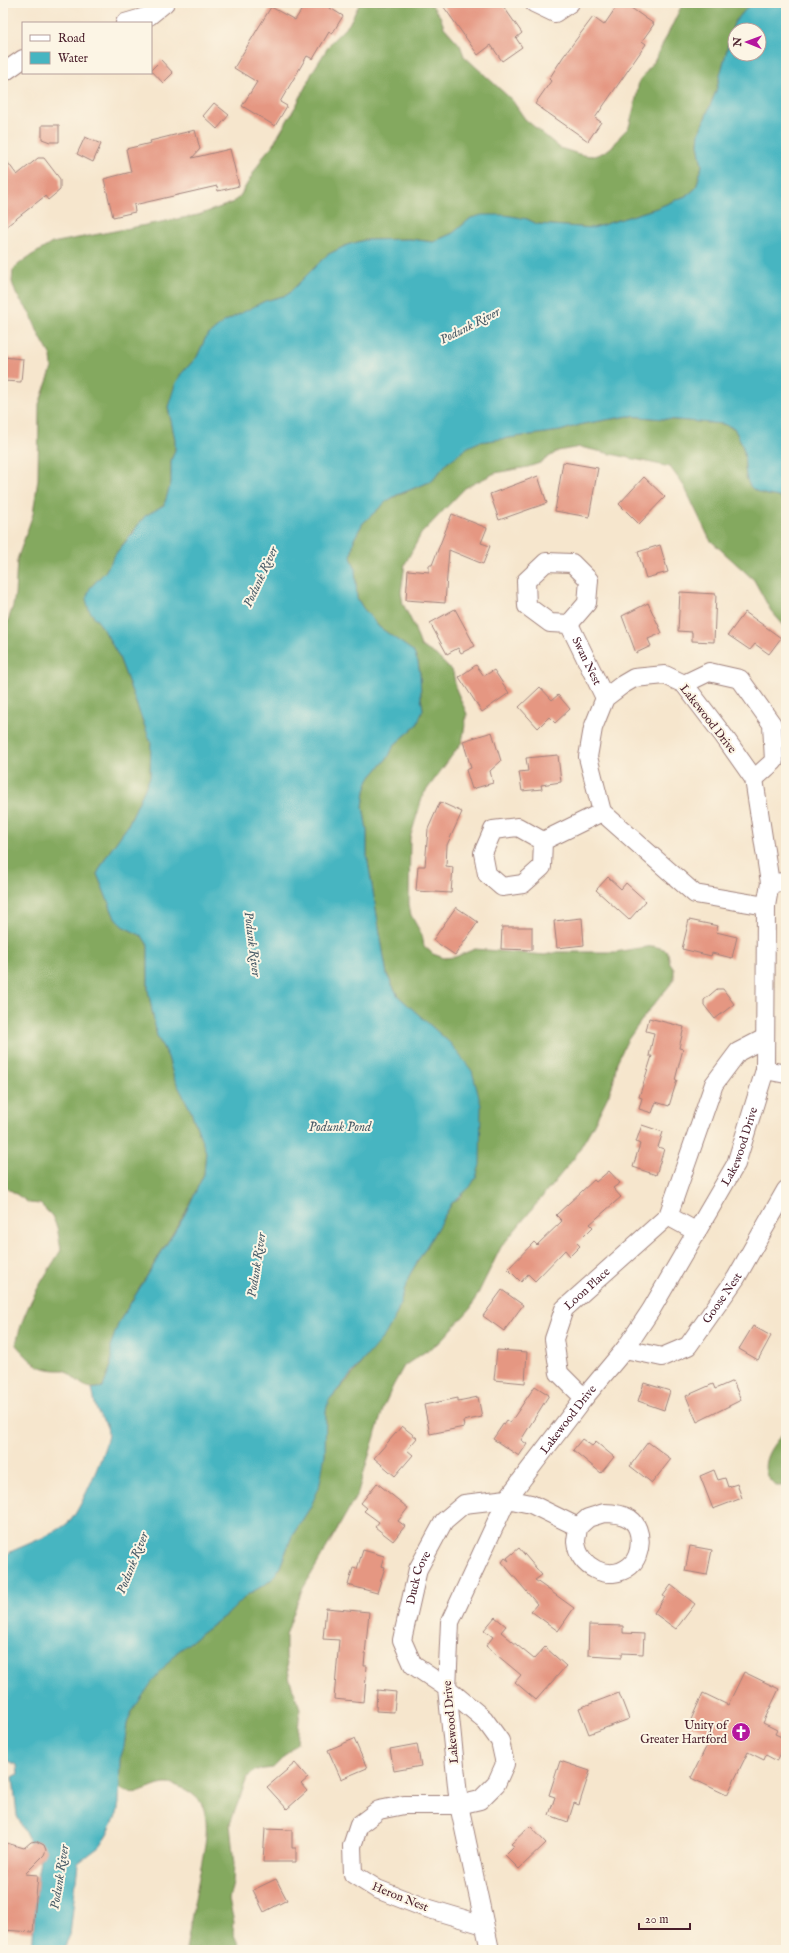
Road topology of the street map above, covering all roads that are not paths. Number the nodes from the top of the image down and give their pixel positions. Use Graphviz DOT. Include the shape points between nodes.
graph roads {
  1 [pos="165,3"];
  2 [pos="534,3"];
  3 [pos="570,3"];
  4 [pos="128,22"];
  5 [pos="22,60"];
  6 [pos="3,73"];
  7 [pos="569,624"];
  8 [pos="684,684"];
  9 [pos="605,698"];
  10 [pos="754,779"];
  11 [pos="602,812"];
  12 [pos="543,841"];
  13 [pos="778,882"];
  14 [pos="766,906"];
  15 [pos="765,1038"];
  16 [pos="765,1070"];
  17 [pos="786,1074"];
  18 [pos="786,1190"];
  19 [pos="668,1216"];
  20 [pos="697,1232"];
  21 [pos="625,1349"];
  22 [pos="584,1398"];
  23 [pos="507,1499"];
  24 [pos="578,1527"];
  25 [pos="447,1688"];
  26 [pos="459,1805"];
  27 [pos="484,1926"];
  28 [pos="490,1950"];
  1 -- 4 [label="street" via="149,16"];
  2 -- 3 [label="street" via="555,13"];
  5 -- 6 [label="street"];
  7 -- 9 [label="street, Swan Nest"];
  8 -- 9 [label="street, Lakewood Drive" via="665,675 634,678"];
  8 -- 10 [label="street, Lakewood Drive"];
  8 -- 10 [label="street" via="709,672 740,679 772,724 774,761"];
  9 -- 11 [label="street" via="593,728 588,757"];
  10 -- 13 [label="street, Lakewood Drive"];
  11 -- 12 [label="street"];
  11 -- 14 [label="street" via="696,894"];
  13 -- 14 [label="street, Lakewood Drive"];
  14 -- 15 [label="street, Lakewood Drive"];
  15 -- 16 [label="street, Lakewood Drive"];
  15 -- 19 [label="street, Loon Place" via="738,1052 714,1084"];
  16 -- 17 [label="street"];
  16 -- 20 [label="street, Lakewood Drive" via="736,1164"];
  18 -- 21 [label="street, Goose Nest" via="736,1278 688,1346 662,1357"];
  19 -- 20 [label="street"];
  19 -- 22 [label="street, Loon Place" via="564,1309 554,1339 559,1373"];
  20 -- 21 [label="street, Lakewood Drive"];
  21 -- 22 [label="street, Lakewood Drive"];
  22 -- 23 [label="street, Lakewood Drive"];
  23 -- 24 [label="street, Duck Cove" via="531,1504"];
  23 -- 25 [label="street, Lakewood Drive" via="450,1622"];
  23 -- 25 [label="street, Duck Cove" via="464,1504 444,1521 418,1569 402,1640 413,1665"];
  25 -- 26 [label="street, Lakewood Drive"];
  25 -- 26 [label="street, Duck Cove" via="484,1719 500,1740 505,1764 496,1784 480,1800"];
  26 -- 27 [label="street, Lakewood Drive"];
  26 -- 27 [label="street, Heron Nest" via="404,1805 379,1810 359,1825 352,1846 353,1874 377,1889"];
  27 -- 28 [label="street, Lakewood Drive"];
}
